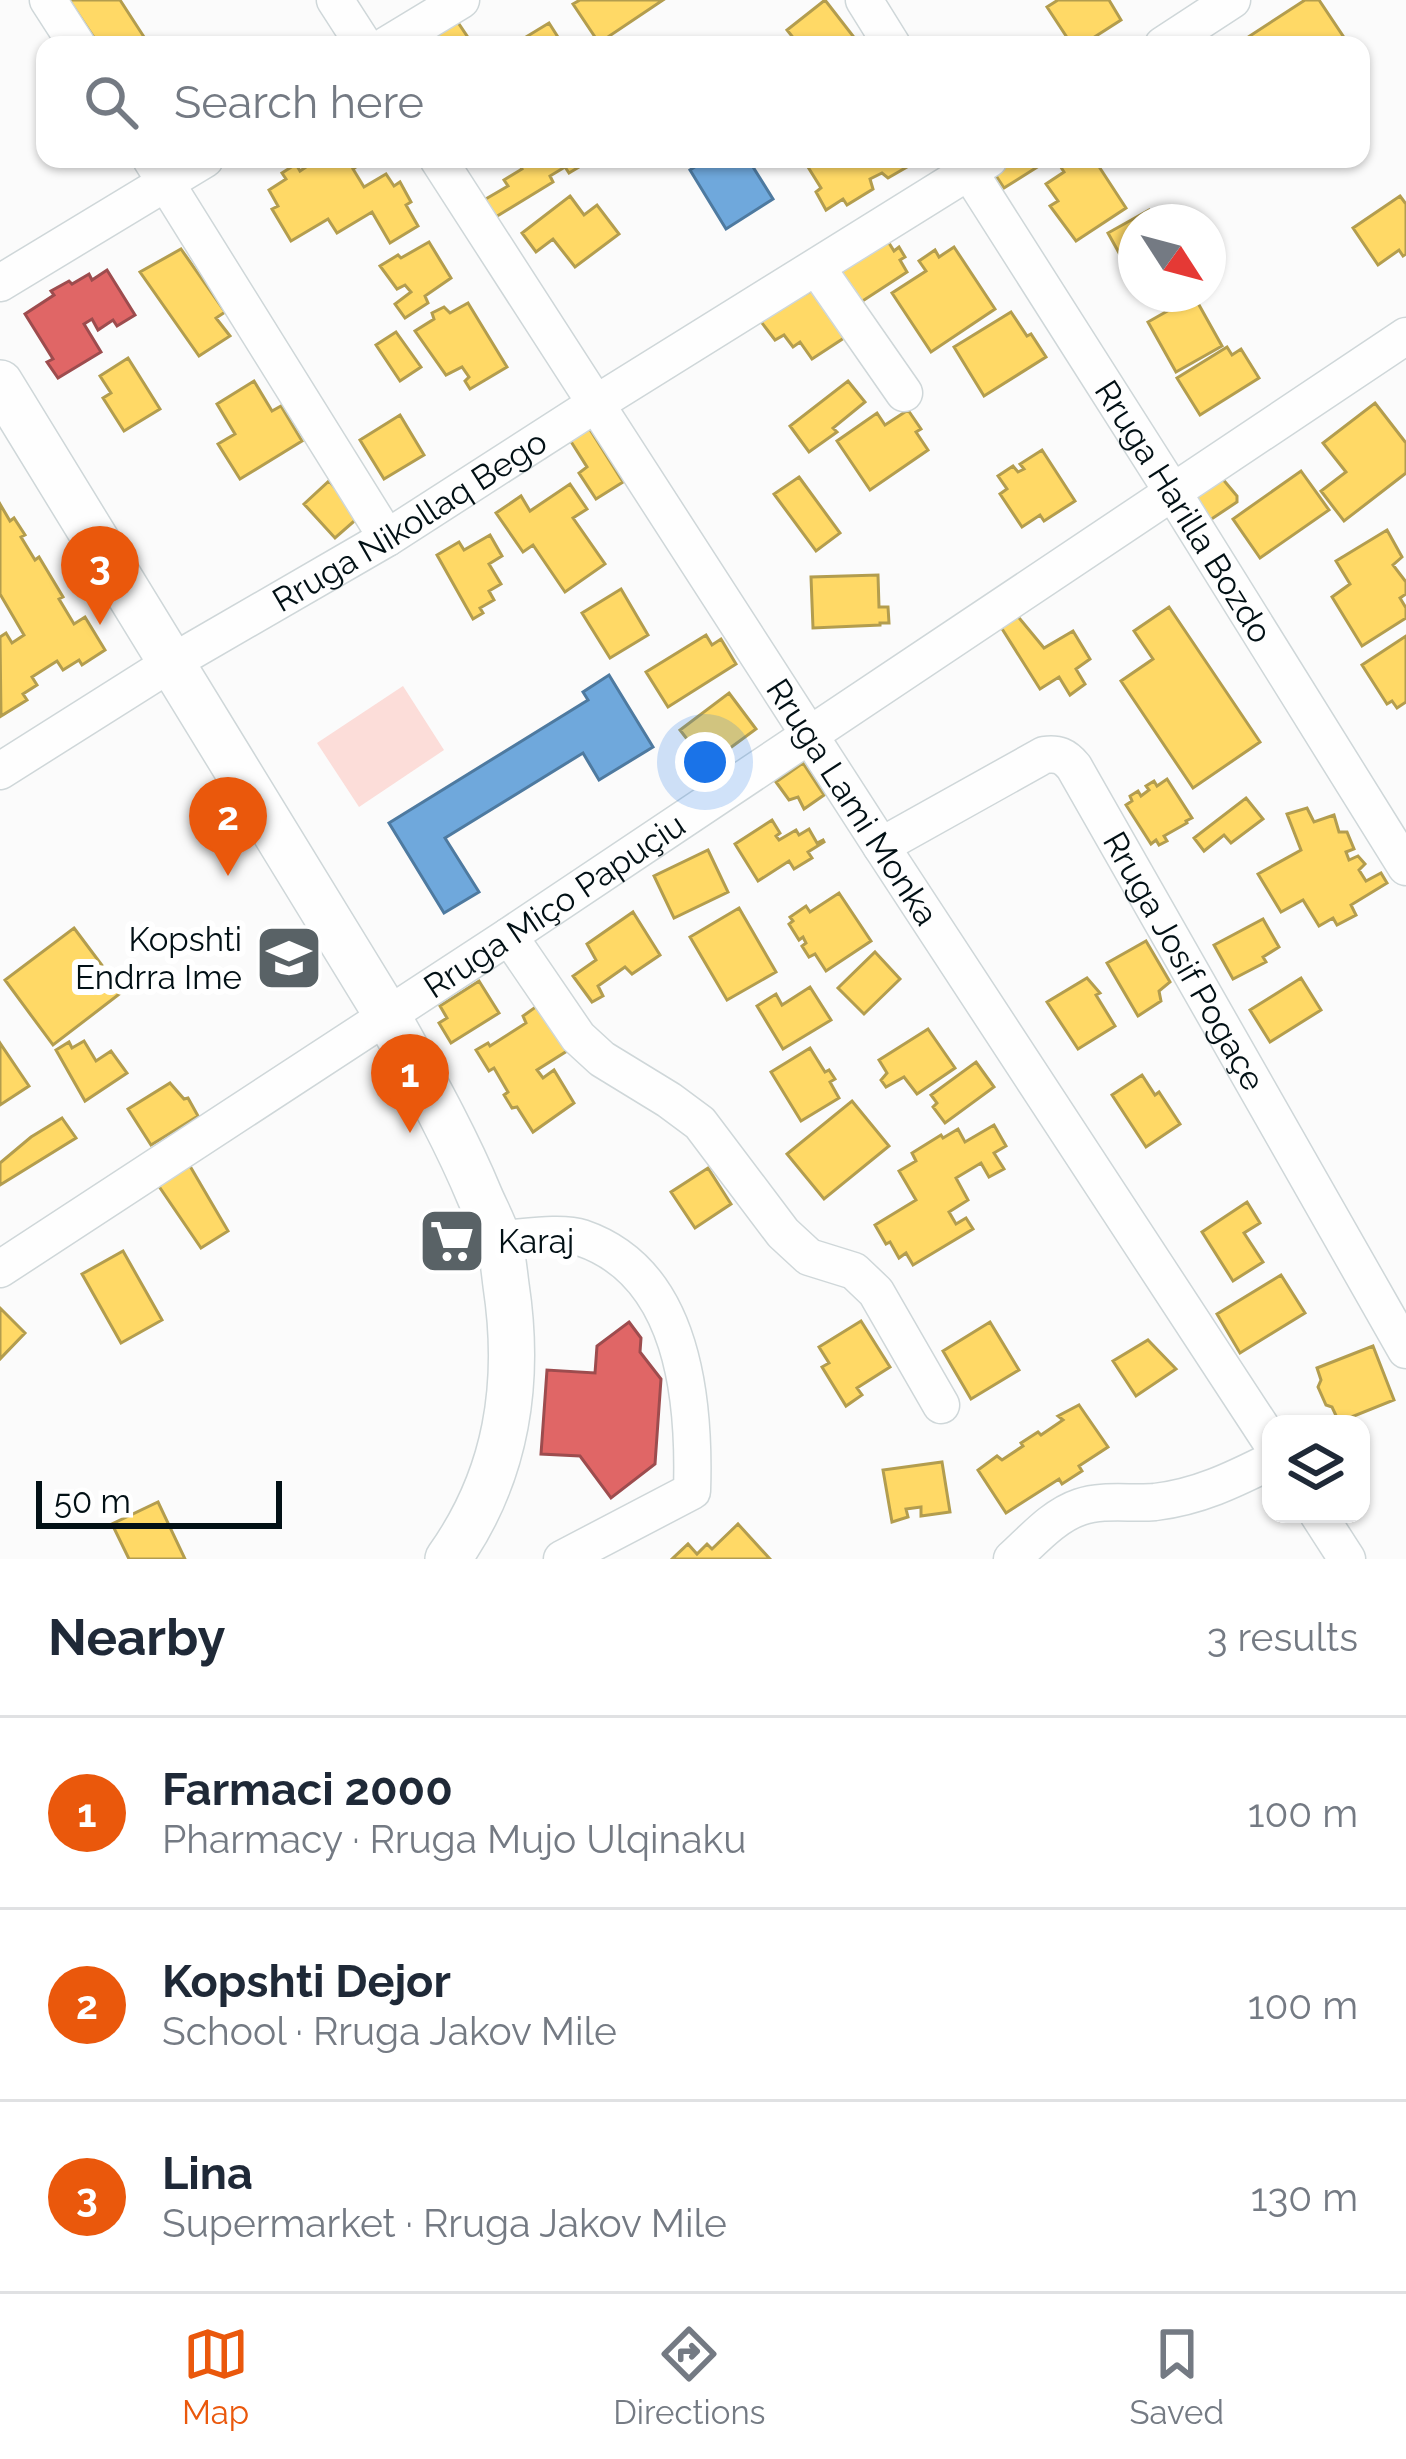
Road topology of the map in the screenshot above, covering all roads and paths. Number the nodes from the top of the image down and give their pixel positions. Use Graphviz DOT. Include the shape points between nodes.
graph roads {
  1 [pos="47,0"];
  2 [pos="335,0"];
  3 [pos="461,0"];
  4 [pos="864,0"];
  5 [pos="1232,0"];
  6 [pos="71,36"];
  7 [pos="358,36"];
  8 [pos="402,36"];
  9 [pos="886,36"];
  10 [pos="1177,36"];
  11 [pos="444,168"];
  12 [pos="966,168"];
  13 [pos="976,168"];
  14 [pos="159,171"];
  15 [pos="817,268"];
  16 [pos="0,284"];
  17 [pos="1406,335"];
  18 [pos="0,383"];
  19 [pos="904,393"];
  20 [pos="597,403"];
  21 [pos="1172,491"];
  22 [pos="387,538"];
  23 [pos="171,663"];
  24 [pos="809,733"];
  25 [pos="0,771"];
  26 [pos="881,846"];
  27 [pos="1406,867"];
  28 [pos="509,936"];
  29 [pos="387,1015"];
  30 [pos="498,1239"];
  31 [pos="3,1261"];
  32 [pos="1406,1350"];
  33 [pos="941,1405"];
  34 [pos="1262,1428"];
  35 [pos="1262,1465"];
  36 [pos="455,1556"];
  37 [pos="562,1559"];
  38 [pos="1012,1559"];
  1 -- 6 [label="street"];
  2 -- 7 [label="street"];
  3 -- 8 [label="street"];
  4 -- 9 [label="street"];
  5 -- 10 [label="street"];
  11 -- 20 [label="street, Rruga Lami Monka"];
  12 -- 15 [label="street, Rruga Nikollaq Bego"];
  13 -- 21 [label="street, Rruga Harilla Bozdo"];
  14 -- 16 [label="street"];
  14 -- 22 [label="street"];
  15 -- 19 [label="street"];
  15 -- 20 [label="street, Rruga Nikollaq Bego"];
  17 -- 21 [label="street, Rruga Miço Papuçiu"];
  18 -- 23 [label="main road"];
  20 -- 22 [label="street, Rruga Nikollaq Bego"];
  20 -- 24 [label="street, Rruga Lami Monka"];
  21 -- 24 [label="street, Rruga Miço Papuçiu"];
  21 -- 27 [label="street, Rruga Harilla Bozdo"];
  22 -- 23 [label="street, Rruga Nikollaq Bego"];
  23 -- 25 [label="street, Rruga Nikollaq Bego"];
  23 -- 29 [label="main road"];
  24 -- 26 [label="street, Rruga Lami Monka"];
  24 -- 28 [label="street, Rruga Miço Papuçiu"];
  26 -- 32 [label="street, Rruga Josif Pogaçe" via="1044,755 1066,758"];
  26 -- 34 [label="street, Rruga Lami Monka"];
  28 -- 29 [label="street, Rruga Miço Papuçiu"];
  28 -- 33 [label="street" via="578,1037 700,1123 809,1257 854,1271 877,1292"];
  29 -- 30 [label="main road"];
  29 -- 31 [label="street, Rruga Miço Papuçiu"];
  30 -- 36 [label="main road" via="511,1322 510,1408"];
  30 -- 37 [label="street" via="577,1236 612,1252 663,1306 686,1368 692,1491"];
  35 -- 38 [label="street" via="1196,1495 1076,1508"];
}
